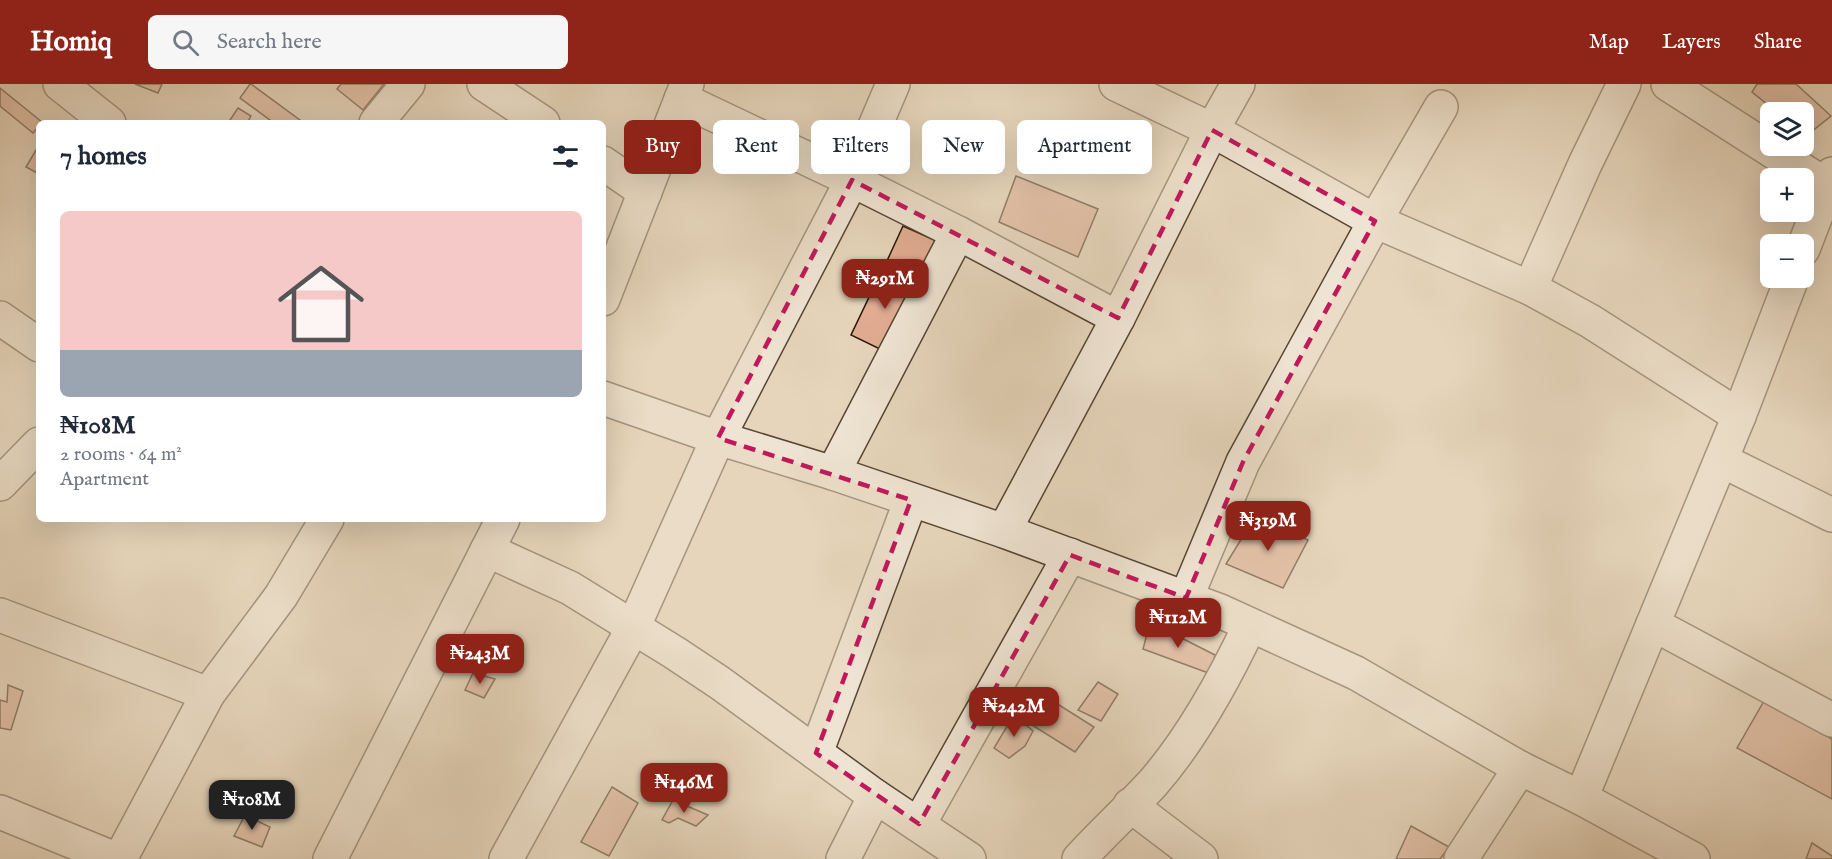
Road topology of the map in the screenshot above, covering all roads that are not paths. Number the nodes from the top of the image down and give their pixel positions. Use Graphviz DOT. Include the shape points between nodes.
graph roads {
  1 [pos="60,84"];
  2 [pos="408,84"];
  3 [pos="484,84"];
  4 [pos="893,84"];
  5 [pos="1116,84"];
  6 [pos="1238,84"];
  7 [pos="1624,84"];
  8 [pos="1668,84"];
  9 [pos="684,92"];
  10 [pos="1441,107"];
  11 [pos="105,120"];
  12 [pos="378,120"];
  13 [pos="538,120"];
  14 [pos="1212,130"];
  15 [pos="606,165"];
  16 [pos="852,180"];
  17 [pos="1830,180"];
  18 [pos="645,192"];
  19 [pos="1375,221"];
  20 [pos="958,232"];
  21 [pos="1809,234"];
  22 [pos="1530,288"];
  23 [pos="1788,288"];
  24 [pos="606,291"];
  25 [pos="0,318"];
  26 [pos="1118,318"];
  27 [pos="36,343"];
  28 [pos="606,399"];
  29 [pos="1739,416"];
  30 [pos="718,438"];
  31 [pos="36,447"];
  32 [pos="1721,460"];
  33 [pos="833,473"];
  34 [pos="0,484"];
  35 [pos="911,500"];
  36 [pos="1832,514"];
  37 [pos="325,522"];
  38 [pos="501,522"];
  39 [pos="1004,531"];
  40 [pos="487,550"];
  41 [pos="1070,555"];
  42 [pos="1186,598"];
  43 [pos="0,615"];
  44 [pos="1653,624"];
  45 [pos="1250,625"];
  46 [pos="633,628"];
  47 [pos="208,694"];
  48 [pos="1832,720"];
  49 [pos="816,753"];
  50 [pos="1520,768"];
  51 [pos="875,796"];
  52 [pos="1581,798"];
  53 [pos="1130,805"];
  54 [pos="0,812"];
  55 [pos="919,824"];
  56 [pos="1655,850"];
  57 [pos="115,859"];
  58 [pos="120,859"];
  59 [pos="330,859"];
  60 [pos="506,859"];
  61 [pos="843,859"];
  62 [pos="969,859"];
  63 [pos="1079,859"];
  64 [pos="1202,859"];
  65 [pos="1461,859"];
  66 [pos="1693,859"];
  1 -- 11 [label="street"];
  2 -- 12 [label="street"];
  3 -- 13 [label="street"];
  4 -- 16 [label="street"];
  5 -- 14 [label="street"];
  6 -- 14 [label="street"];
  7 -- 22 [label="street"];
  8 -- 17 [label="street"];
  9 -- 16 [label="street"];
  9 -- 18 [label="street"];
  10 -- 19 [label="street"];
  14 -- 19 [label="street"];
  14 -- 26 [label="street"];
  15 -- 18 [label="street"];
  16 -- 20 [label="street"];
  16 -- 30 [label="street"];
  17 -- 21 [label="street"];
  18 -- 24 [label="street"];
  19 -- 22 [label="street"];
  19 -- 42 [label="street" via="1243,462"];
  20 -- 26 [label="street"];
  20 -- 33 [label="street"];
  22 -- 29 [label="street" via="1590,321"];
  23 -- 29 [label="street"];
  25 -- 27 [label="street"];
  26 -- 39 [label="street"];
  28 -- 30 [label="street"];
  29 -- 32 [label="street"];
  30 -- 33 [label="street"];
  30 -- 46 [label="street"];
  31 -- 34 [label="street"];
  32 -- 36 [label="street"];
  32 -- 44 [label="street"];
  33 -- 35 [label="street"];
  35 -- 39 [label="street"];
  35 -- 49 [label="street"];
  37 -- 47 [label="street" via="281,596"];
  38 -- 40 [label="street"];
  39 -- 41 [label="street"];
  40 -- 46 [label="street" via="570,588"];
  40 -- 59 [label="street"];
  41 -- 42 [label="street"];
  41 -- 55 [label="street"];
  42 -- 45 [label="street"];
  43 -- 47 [label="street"];
  44 -- 48 [label="street"];
  44 -- 52 [label="street"];
  45 -- 50 [label="street" via="1356,673"];
  45 -- 53 [label="street" via="1194,725 1153,783"];
  46 -- 49 [label="street" via="720,683"];
  46 -- 60 [label="street"];
  47 -- 58 [label="street"];
  49 -- 51 [label="street"];
  50 -- 52 [label="street"];
  50 -- 65 [label="street"];
  51 -- 55 [label="street"];
  51 -- 61 [label="street"];
  52 -- 56 [label="street"];
  53 -- 63 [label="street"];
  53 -- 64 [label="street"];
  54 -- 57 [label="street"];
  55 -- 62 [label="street"];
  56 -- 66 [label="street"];
}
